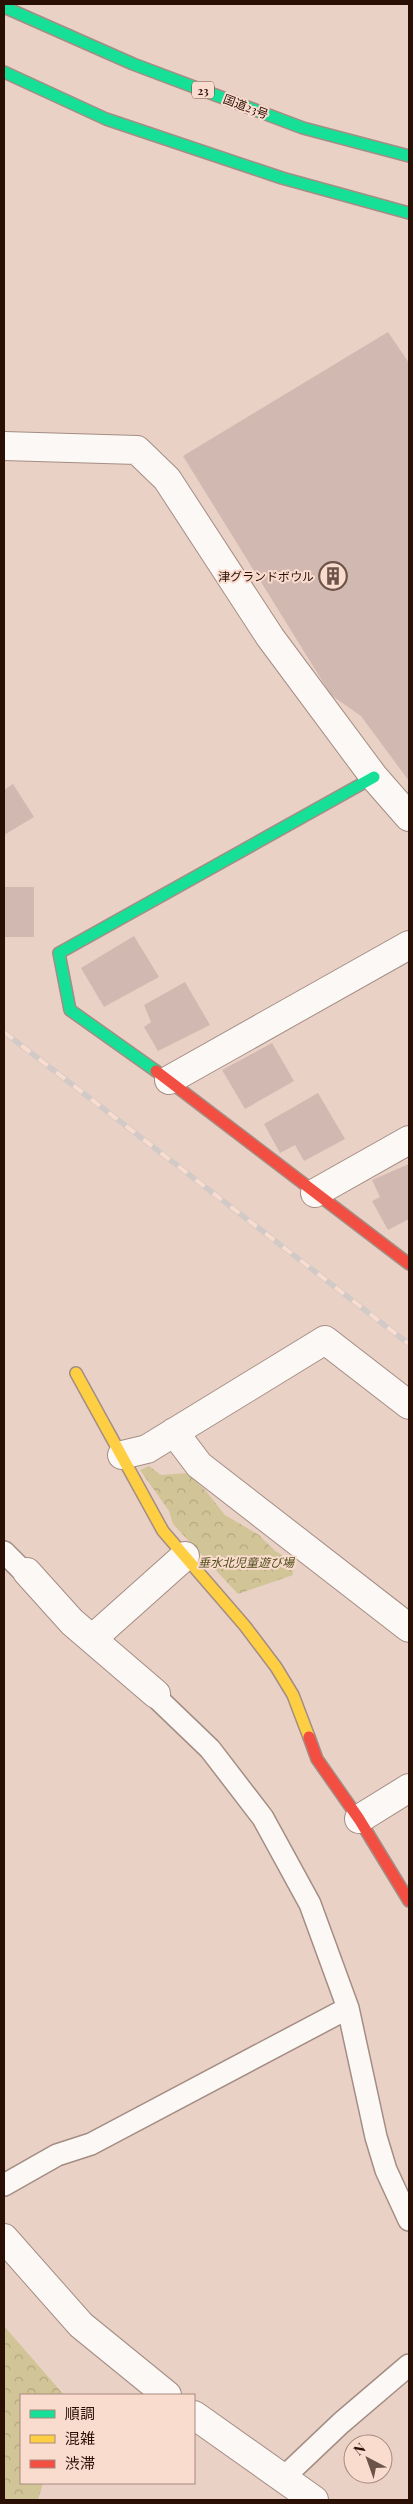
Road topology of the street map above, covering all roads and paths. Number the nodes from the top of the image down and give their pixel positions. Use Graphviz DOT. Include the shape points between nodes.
graph roads {
  1 [pos="4,7"];
  2 [pos="4,72"];
  3 [pos="409,156"];
  4 [pos="409,213"];
  5 [pos="4,446"];
  6 [pos="374,777"];
  7 [pos="409,817"];
  8 [pos="409,945"];
  9 [pos="169,1080"];
  10 [pos="409,1140"];
  11 [pos="315,1193"];
  12 [pos="409,1264"];
  13 [pos="76,1373"];
  14 [pos="409,1405"];
  15 [pos="174,1432"];
  16 [pos="122,1455"];
  17 [pos="4,1552"];
  18 [pos="185,1556"];
  19 [pos="28,1572"];
  20 [pos="409,1628"];
  21 [pos="92,1639"];
  22 [pos="156,1694"];
  23 [pos="409,1788"];
  24 [pos="359,1819"];
  25 [pos="409,1901"];
  26 [pos="348,2008"];
  27 [pos="4,2185"];
  28 [pos="409,2220"];
  29 [pos="4,2238"];
  30 [pos="409,2365"];
  31 [pos="166,2394"];
  32 [pos="195,2416"];
  33 [pos="282,2480"];
  34 [pos="314,2500"];
  1 -- 3 [label="main road, 国道23号 / 23" via="133,64 303,128"];
  2 -- 4 [label="main road" via="106,119 282,178"];
  5 -- 6 [label="street" via="137,450 167,479 270,637"];
  6 -- 7 [label="street"];
  6 -- 9 [label="main road" via="59,953 70,1010"];
  8 -- 9 [label="street"];
  9 -- 11 [label="main road"];
  10 -- 11 [label="street"];
  11 -- 12 [label="main road"];
  13 -- 16 [label="main road"];
  14 -- 15 [label="street" via="325,1340"];
  15 -- 16 [label="street" via="147,1449"];
  15 -- 20 [label="street" via="199,1465"];
  16 -- 18 [label="main road" via="163,1531"];
  17 -- 19 [label="lane"];
  18 -- 21 [label="street"];
  18 -- 24 [label="main road" via="276,1667 293,1695 317,1760"];
  19 -- 21 [label="street" via="72,1622"];
  21 -- 22 [label="street"];
  22 -- 26 [label="lane" via="210,1748 263,1818 310,1904"];
  23 -- 24 [label="street"];
  24 -- 25 [label="main road"];
  26 -- 27 [label="lane" via="91,2144 57,2155"];
  26 -- 28 [label="lane" via="376,2137 386,2170"];
  29 -- 31 [label="street" via="81,2325"];
  30 -- 33 [label="lane"];
  32 -- 33 [label="street"];
  33 -- 34 [label="street"];
}
